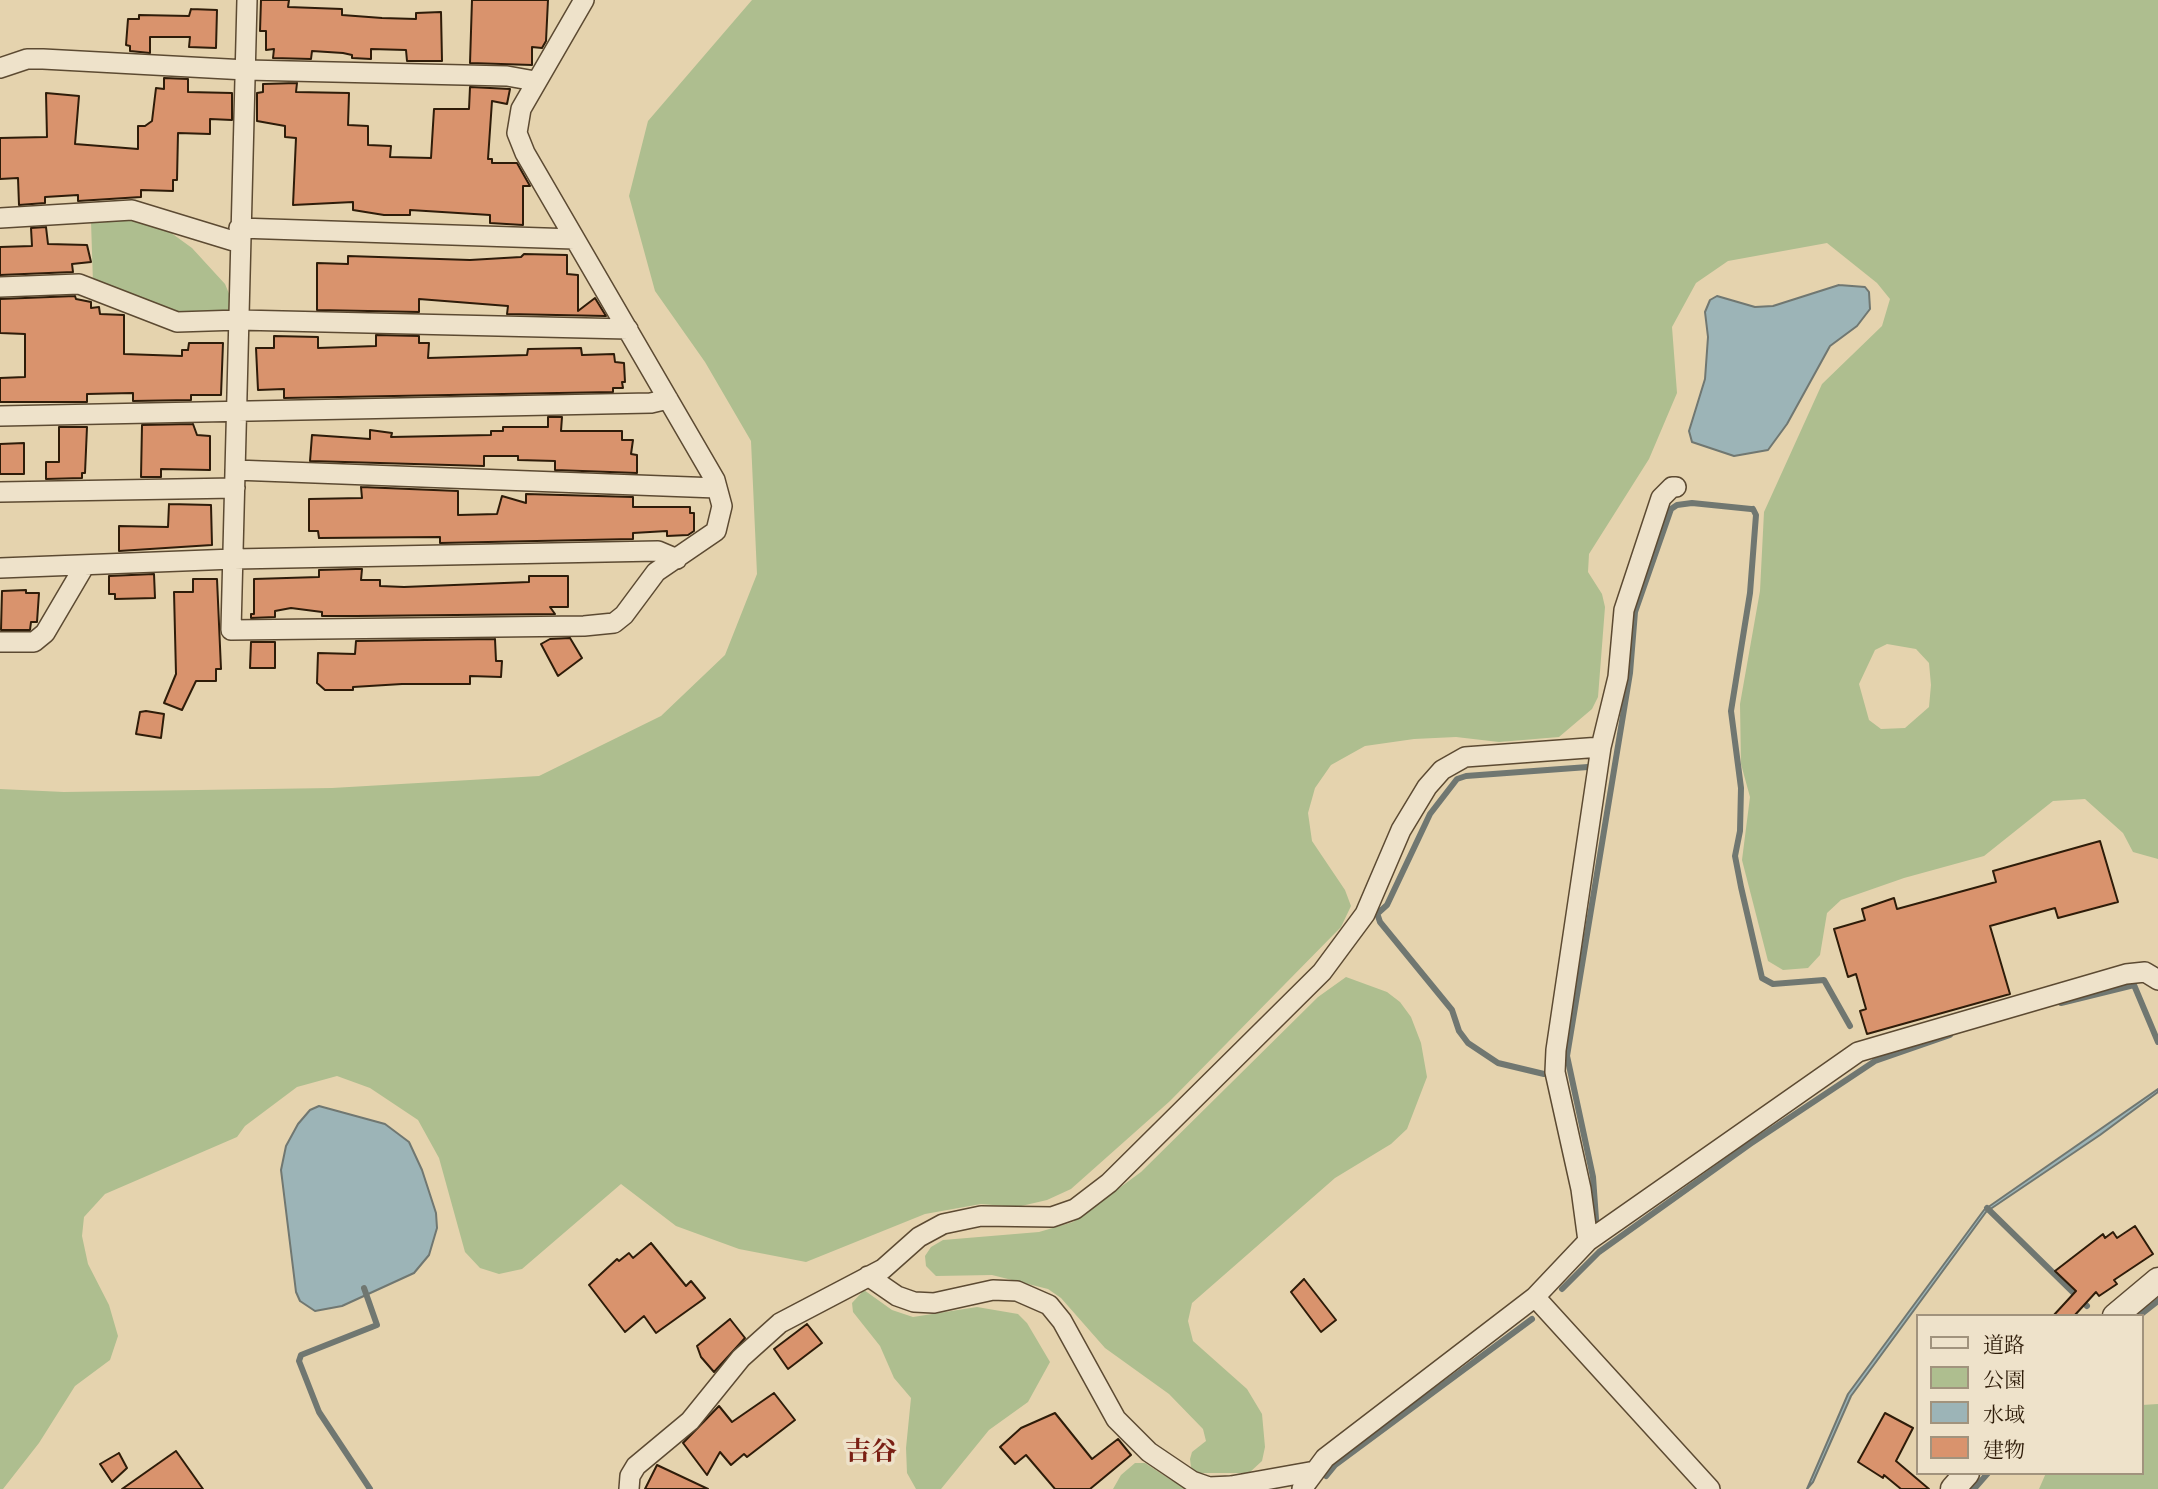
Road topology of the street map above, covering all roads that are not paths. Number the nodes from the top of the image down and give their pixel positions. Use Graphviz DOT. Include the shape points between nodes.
graph roads {
  1 [pos="247,0"];
  2 [pos="584,0"];
  3 [pos="0,68"];
  4 [pos="246,70"];
  5 [pos="535,81"];
  6 [pos="0,218"];
  7 [pos="240,235"];
  8 [pos="574,239"];
  9 [pos="0,287"];
  10 [pos="239,320"];
  11 [pos="628,328"];
  12 [pos="668,399"];
  13 [pos="236,411"];
  14 [pos="0,415"];
  15 [pos="235,479"];
  16 [pos="717,488"];
  17 [pos="1676,488"];
  18 [pos="0,492"];
  19 [pos="234,559"];
  20 [pos="677,559"];
  21 [pos="85,565"];
  22 [pos="0,568"];
  23 [pos="0,642"];
  24 [pos="1601,747"];
  25 [pos="2158,980"];
  26 [pos="1588,1241"];
  27 [pos="868,1276"];
  28 [pos="2158,1280"];
  29 [pos="1535,1297"];
  30 [pos="2117,1314"];
  31 [pos="1964,1475"];
  32 [pos="1307,1484"];
  33 [pos="629,1489"];
  34 [pos="1710,1489"];
  35 [pos="1953,1489"];
  1 -- 4 [label="street"];
  2 -- 5 [label="street"];
  3 -- 4 [label="street" via="43,59"];
  4 -- 5 [label="street" via="507,76"];
  4 -- 7 [label="street"];
  5 -- 8 [label="street" via="521,109 517,133"];
  6 -- 7 [label="street" via="132,210"];
  7 -- 8 [label="street"];
  7 -- 10 [label="street"];
  8 -- 11 [label="street"];
  9 -- 10 [label="street" via="79,284 177,322"];
  10 -- 11 [label="street"];
  10 -- 13 [label="street"];
  11 -- 12 [label="street"];
  12 -- 13 [label="street" via="651,403"];
  12 -- 16 [label="street"];
  13 -- 14 [label="street"];
  13 -- 15 [label="street"];
  15 -- 16 [label="street"];
  15 -- 18 [label="street"];
  15 -- 19 [label="street"];
  16 -- 20 [label="street" via="722,506 716,531"];
  17 -- 24 [label="street" via="1661,498 1624,610 1618,677"];
  19 -- 20 [label="street" via="658,551"];
  19 -- 20 [label="street" via="231,630 614,623 656,572"];
  19 -- 21 [label="street"];
  21 -- 22 [label="street"];
  21 -- 23 [label="street" via="45,633 34,642"];
  24 -- 26 [label="street" via="1555,1072"];
  24 -- 27 [label="street" via="1465,757 1442,770 1401,830 1365,914 1322,972 1109,1182 1075,1209 1052,1217 981,1216 943,1224"];
  25 -- 26 [label="street" via="2146,972 2126,974 1858,1052"];
  26 -- 29 [label="street"];
  27 -- 32 [label="street" via="914,1302 934,1303 993,1290 1017,1291 1049,1305 1116,1419 1149,1452 1209,1487"];
  27 -- 33 [label="street" via="761,1338 690,1421 636,1466"];
  28 -- 30 [label="street"];
  29 -- 32 [label="street" via="1325,1458"];
  29 -- 34 [label="street"];
  31 -- 35 [label="street"];
}
